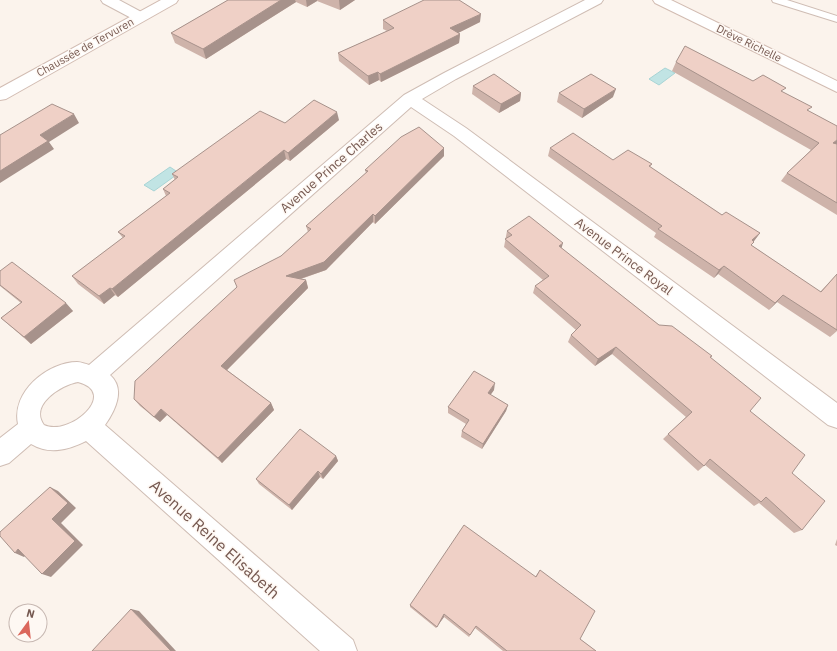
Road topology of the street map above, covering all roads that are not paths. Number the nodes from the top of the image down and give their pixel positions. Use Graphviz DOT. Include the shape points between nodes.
graph roads {
  1 [pos="108,0"];
  2 [pos="171,0"];
  3 [pos="596,0"];
  4 [pos="660,0"];
  5 [pos="777,0"];
  6 [pos="140,17"];
  7 [pos="837,19"];
  8 [pos="837,87"];
  9 [pos="0,95"];
  10 [pos="410,99"];
  11 [pos="95,374"];
  12 [pos="837,417"];
  13 [pos="89,426"];
  14 [pos="31,428"];
  15 [pos="0,454"];
  16 [pos="342,651"];
  1 -- 6 [label="street"];
  2 -- 6 [label="street, Chaussée de Tervuren"];
  3 -- 10 [label="street, Avenue Prince Charles"];
  4 -- 8 [label="street, Drève Richelle"];
  5 -- 7 [label="lane"];
  6 -- 9 [label="street, Chaussée de Tervuren"];
  10 -- 11 [label="street, Avenue Prince Charles"];
  10 -- 12 [label="street, Avenue Prince Royal" via="460,132"];
  11 -- 13 [label="street" via="104,384 107,393 100,415"];
  11 -- 14 [label="street" via="65,374 42,388 29,408"];
  13 -- 14 [label="street" via="64,439 50,440 38,436"];
  13 -- 16 [label="street, Avenue Reine Elisabeth"];
  14 -- 15 [label="street"];
}
